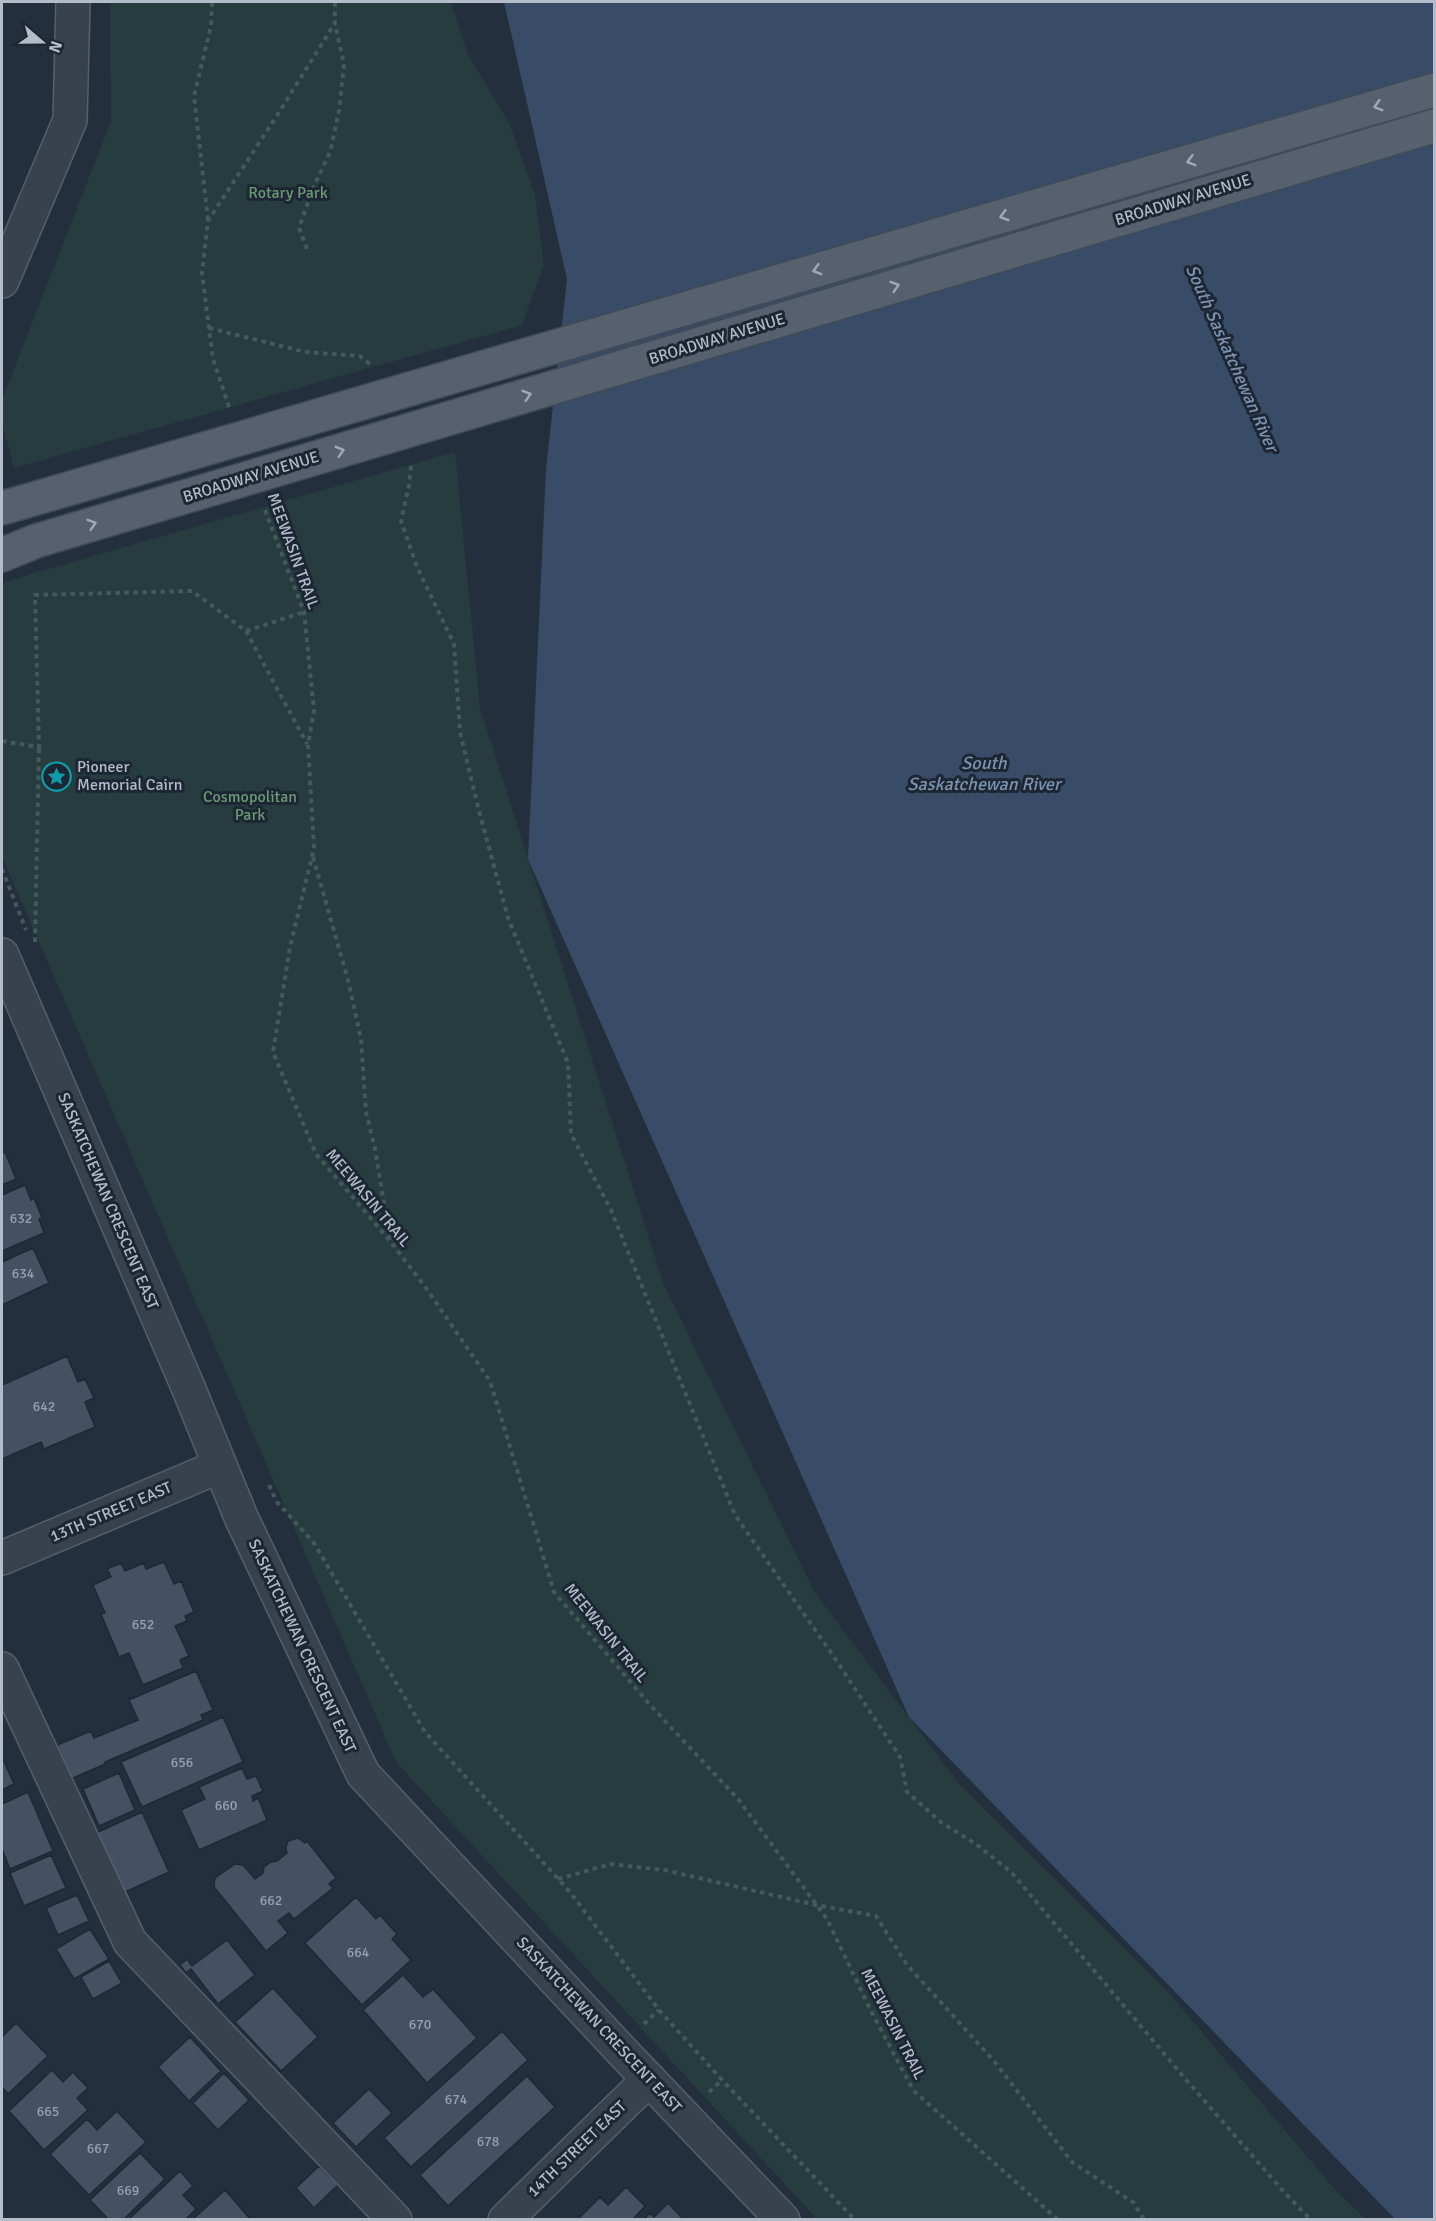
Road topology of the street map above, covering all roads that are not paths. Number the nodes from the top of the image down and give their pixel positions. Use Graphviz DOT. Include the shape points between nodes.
graph roads {
  1 [pos="73,2"];
  2 [pos="1434,90"];
  3 [pos="1434,126"];
  4 [pos="2,281"];
  5 [pos="12,505"];
  6 [pos="2,555"];
  7 [pos="2,955"];
  8 [pos="220,1466"];
  9 [pos="2,1558"];
  10 [pos="2,1669"];
  11 [pos="649,2079"];
  12 [pos="395,2220"];
  13 [pos="505,2220"];
  14 [pos="783,2220"];
  1 -- 4 [label="street" via="70,120"];
  2 -- 5 [label="main road, BROADWAY AVENUE, one-way, bridge"];
  6 -- 3 [label="main road, BROADWAY AVENUE, one-way, bridge" via="36,541"];
  7 -- 8 [label="street, SASKATCHEWAN CRESCENT EAST"];
  8 -- 9 [label="street, 13TH STREET EAST"];
  8 -- 11 [label="street, SASKATCHEWAN CRESCENT EAST" via="363,1774"];
  10 -- 12 [label="street" via="130,1942"];
  11 -- 13 [label="street, 14TH STREET EAST"];
  11 -- 14 [label="street, SASKATCHEWAN CRESCENT EAST"];
}
